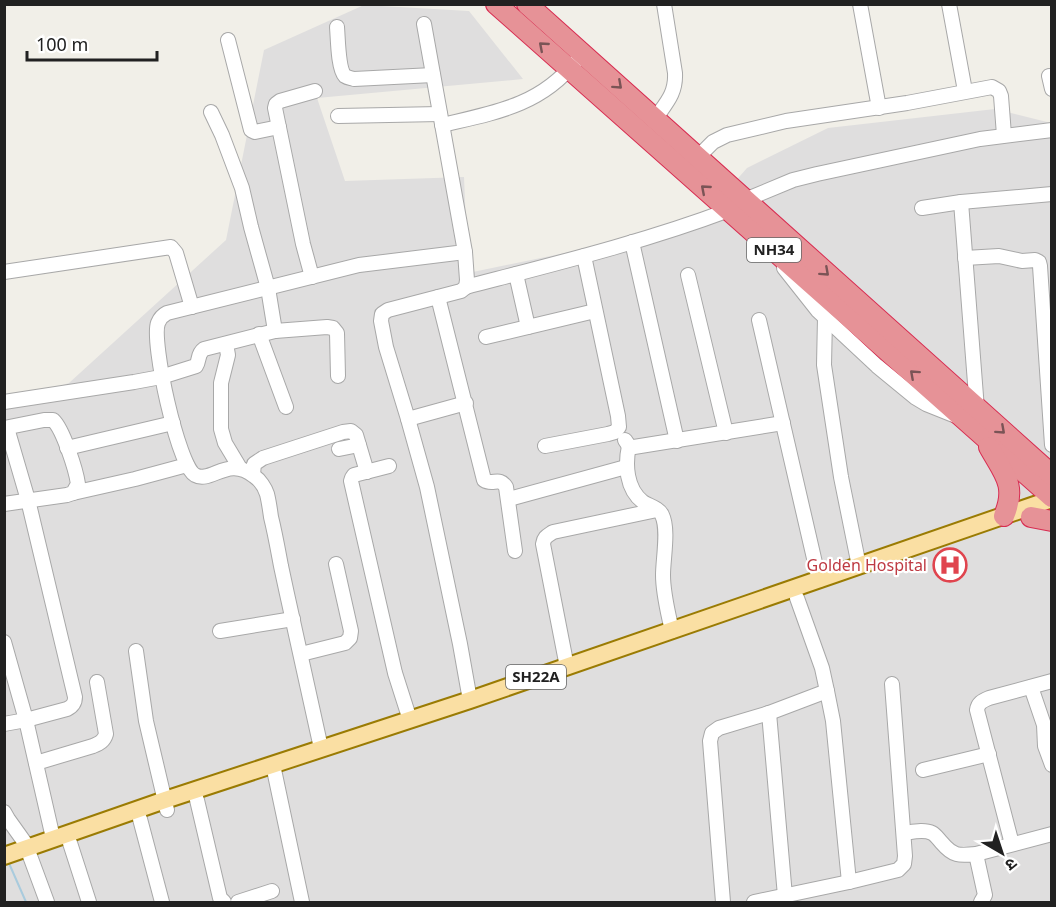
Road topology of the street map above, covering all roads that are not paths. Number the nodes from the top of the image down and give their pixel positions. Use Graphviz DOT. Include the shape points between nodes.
graph roads {
  1 [pos="496,4"];
  2 [pos="527,4"];
  3 [pos="664,4"];
  4 [pos="860,4"];
  5 [pos="949,4"];
  6 [pos="424,24"];
  7 [pos="337,27"];
  8 [pos="228,40"];
  9 [pos="582,54"];
  10 [pos="570,69"];
  11 [pos="433,75"];
  12 [pos="315,91"];
  13 [pos="965,91"];
  14 [pos="879,108"];
  15 [pos="211,112"];
  16 [pos="338,117"];
  17 [pos="655,119"];
  18 [pos="441,120"];
  19 [pos="279,127"];
  20 [pos="1052,130"];
  21 [pos="1004,135"];
  22 [pos="698,157"];
  23 [pos="1052,194"];
  24 [pos="961,202"];
  25 [pos="737,205"];
  26 [pos="922,208"];
  27 [pos="762,240"];
  28 [pos="632,242"];
  29 [pos="465,252"];
  30 [pos="584,256"];
  31 [pos="965,258"];
  32 [pos="4,272"];
  33 [pos="516,274"];
  34 [pos="688,275"];
  35 [pos="312,277"];
  36 [pos="466,287"];
  37 [pos="268,288"];
  38 [pos="438,297"];
  39 [pos="192,307"];
  40 [pos="596,311"];
  41 [pos="825,318"];
  42 [pos="759,320"];
  43 [pos="528,327"];
  44 [pos="275,331"];
  45 [pos="260,334"];
  46 [pos="486,337"];
  47 [pos="226,344"];
  48 [pos="338,376"];
  49 [pos="161,377"];
  50 [pos="4,402"];
  51 [pos="466,403"];
  52 [pos="286,407"];
  53 [pos="971,414"];
  54 [pos="408,419"];
  55 [pos="173,423"];
  56 [pos="783,423"];
  57 [pos="619,427"];
  58 [pos="6,428"];
  59 [pos="726,433"];
  60 [pos="980,433"];
  61 [pos="677,441"];
  62 [pos="359,445"];
  63 [pos="1052,445"];
  64 [pos="545,446"];
  65 [pos="629,446"];
  66 [pos="67,448"];
  67 [pos="339,449"];
  68 [pos="1024,450"];
  69 [pos="187,465"];
  70 [pos="1052,465"];
  71 [pos="389,466"];
  72 [pos="626,467"];
  73 [pos="246,471"];
  74 [pos="367,472"];
  75 [pos="1052,475"];
  76 [pos="73,493"];
  77 [pos="1052,498"];
  78 [pos="509,499"];
  79 [pos="28,500"];
  80 [pos="4,504"];
  81 [pos="657,510"];
  82 [pos="1052,510"];
  83 [pos="1004,516"];
  84 [pos="1031,517"];
  85 [pos="1052,521"];
  86 [pos="515,551"];
  87 [pos="336,564"];
  88 [pos="859,566"];
  89 [pos="819,580"];
  90 [pos="797,598"];
  91 [pos="293,619"];
  92 [pos="220,631"];
  93 [pos="672,631"];
  94 [pos="4,642"];
  95 [pos="136,651"];
  96 [pos="301,654"];
  97 [pos="567,667"];
  98 [pos="1052,681"];
  99 [pos="97,682"];
  100 [pos="892,684"];
  101 [pos="1031,687"];
  102 [pos="827,692"];
  103 [pos="470,700"];
  104 [pos="769,713"];
  105 [pos="26,720"];
  106 [pos="410,720"];
  107 [pos="4,724"];
  108 [pos="321,748"];
  109 [pos="989,754"];
  110 [pos="36,763"];
  111 [pos="1052,765"];
  112 [pos="274,770"];
  113 [pos="923,770"];
  114 [pos="197,801"];
  115 [pos="166,805"];
  116 [pos="4,812"];
  117 [pos="140,819"];
  118 [pos="904,833"];
  119 [pos="1052,834"];
  120 [pos="53,838"];
  121 [pos="70,843"];
  122 [pos="1012,844"];
  123 [pos="976,854"];
  124 [pos="18,855"];
  125 [pos="849,882"];
  126 [pos="272,891"];
  127 [pos="781,898"];
  128 [pos="983,902"];
  129 [pos="47,903"];
  130 [pos="89,903"];
  131 [pos="162,903"];
  132 [pos="224,903"];
  133 [pos="238,903"];
  134 [pos="302,903"];
  135 [pos="723,903"];
  136 [pos="754,903"];
  10 -- 1 [label="highway, NH34, one-way"];
  2 -- 9 [label="highway, NH34"];
  3 -- 17 [label="street" via="675,87"];
  4 -- 14 [label="street"];
  5 -- 13 [label="street"];
  6 -- 11 [label="street"];
  7 -- 11 [label="street" via="342,71 349,78"];
  8 -- 19 [label="street" via="251,130"];
  9 -- 10 [label="street"];
  9 -- 17 [label="highway, NH34, one-way"];
  10 -- 18 [label="street" via="548,89 523,103 483,115"];
  25 -- 10 [label="highway, NH34, one-way"];
  11 -- 18 [label="street"];
  12 -- 19 [label="street" via="276,104"];
  13 -- 14 [label="street"];
  13 -- 21 [label="street" via="992,87 999,91"];
  14 -- 22 [label="street" via="786,121 727,135 718,138"];
  15 -- 37 [label="street" via="242,188"];
  16 -- 18 [label="street"];
  17 -- 22 [label="highway, NH34"];
  18 -- 29 [label="street"];
  19 -- 35 [label="street"];
  20 -- 21 [label="street"];
  21 -- 25 [label="street" via="793,180"];
  22 -- 25 [label="highway, NH34"];
  23 -- 24 [label="street"];
  24 -- 26 [label="street"];
  24 -- 31 [label="street"];
  25 -- 27 [label="highway, NH34"];
  25 -- 28 [label="street"];
  25 -- 53 [label="highway, NH34, one-way"];
  27 -- 41 [label="street"];
  53 -- 27 [label="highway, NH34, one-way"];
  28 -- 30 [label="street"];
  28 -- 61 [label="street"];
  29 -- 35 [label="street" via="359,265"];
  29 -- 36 [label="street"];
  30 -- 33 [label="street"];
  30 -- 40 [label="street"];
  31 -- 53 [label="street"];
  31 -- 63 [label="street" via="999,256 1039,262"];
  32 -- 39 [label="street" via="171,247"];
  33 -- 36 [label="street"];
  33 -- 43 [label="street"];
  34 -- 59 [label="street"];
  35 -- 37 [label="street"];
  36 -- 38 [label="street"];
  37 -- 39 [label="street"];
  37 -- 44 [label="street"];
  38 -- 51 [label="street"];
  38 -- 54 [label="street" via="382,315 386,347"];
  39 -- 49 [label="street" via="167,313 158,322"];
  40 -- 43 [label="street"];
  40 -- 57 [label="street"];
  41 -- 53 [label="street" via="916,398"];
  41 -- 88 [label="street" via="824,364"];
  42 -- 56 [label="street"];
  43 -- 46 [label="street"];
  44 -- 45 [label="street"];
  44 -- 48 [label="street" via="333,328 337,333"];
  45 -- 47 [label="street"];
  45 -- 52 [label="street"];
  47 -- 49 [label="street" via="204,349 193,368"];
  47 -- 73 [label="street" via="221,429 225,443"];
  49 -- 50 [label="street"];
  49 -- 55 [label="street"];
  51 -- 54 [label="street"];
  51 -- 78 [label="street" via="484,480 503,482"];
  53 -- 60 [label="highway, NH34"];
  53 -- 68 [label="highway, NH34, one-way"];
  54 -- 103 [label="street" via="427,487"];
  55 -- 66 [label="street"];
  55 -- 69 [label="street"];
  56 -- 59 [label="street"];
  56 -- 89 [label="street"];
  57 -- 64 [label="street" via="608,434"];
  57 -- 65 [label="street"];
  58 -- 66 [label="street" via="52,420"];
  58 -- 79 [label="street"];
  59 -- 61 [label="street"];
  60 -- 77 [label="highway, NH34"];
  60 -- 83 [label="highway" via="1010,489"];
  61 -- 65 [label="street"];
  62 -- 67 [label="street"];
  62 -- 73 [label="street" via="354,432 343,432 257,461"];
  62 -- 74 [label="street"];
  65 -- 72 [label="street"];
  66 -- 76 [label="street" via="78,484"];
  68 -- 70 [label="highway"];
  68 -- 75 [label="highway, NH34"];
  69 -- 73 [label="street" via="198,477 233,468"];
  69 -- 76 [label="street"];
  71 -- 74 [label="street"];
  72 -- 78 [label="street"];
  72 -- 81 [label="street" via="639,498"];
  73 -- 91 [label="street" via="258,479 267,494"];
  74 -- 106 [label="street" via="351,481 395,673"];
  76 -- 79 [label="street"];
  77 -- 83 [label="main road, SH22A"];
  78 -- 86 [label="street"];
  79 -- 80 [label="street"];
  79 -- 105 [label="street" via="75,702 72,707"];
  81 -- 93 [label="street" via="663,522 664,589"];
  81 -- 97 [label="street" via="546,536 543,544"];
  82 -- 84 [label="main road, SH22A"];
  83 -- 88 [label="main road, SH22A"];
  84 -- 85 [label="highway"];
  84 -- 90 [label="main road, SH22A"];
  87 -- 96 [label="street" via="350,639"];
  88 -- 89 [label="main road, SH22A"];
  89 -- 93 [label="main road, SH22A"];
  90 -- 102 [label="street"];
  90 -- 112 [label="main road, SH22A" via="476,709"];
  91 -- 92 [label="street"];
  91 -- 96 [label="street"];
  93 -- 97 [label="main road, SH22A"];
  94 -- 105 [label="street"];
  95 -- 115 [label="street" via="146,722"];
  96 -- 108 [label="street"];
  97 -- 103 [label="main road, SH22A"];
  98 -- 101 [label="street"];
  99 -- 110 [label="street" via="105,739"];
  100 -- 118 [label="street"];
  101 -- 109 [label="street" via="988,698 978,705"];
  101 -- 111 [label="street"];
  102 -- 104 [label="street"];
  102 -- 125 [label="street"];
  103 -- 106 [label="main road, SH22A"];
  104 -- 127 [label="street"];
  104 -- 135 [label="street" via="719,728 710,741"];
  105 -- 107 [label="street"];
  105 -- 110 [label="street"];
  106 -- 108 [label="main road, SH22A"];
  108 -- 112 [label="main road, SH22A"];
  109 -- 113 [label="street"];
  109 -- 122 [label="street"];
  110 -- 120 [label="street"];
  112 -- 114 [label="main road, SH22A"];
  112 -- 115 [label="main road, SH22A"];
  112 -- 134 [label="street"];
  114 -- 115 [label="main road, SH22A"];
  114 -- 132 [label="street"];
  115 -- 117 [label="main road, SH22A"];
  115 -- 120 [label="main road, SH22A"];
  116 -- 124 [label="street"];
  117 -- 121 [label="main road, SH22A"];
  117 -- 131 [label="street"];
  118 -- 123 [label="street" via="931,832 955,854"];
  118 -- 125 [label="street" via="904,864 898,870"];
  119 -- 122 [label="street"];
  120 -- 124 [label="main road, SH22A"];
  121 -- 124 [label="main road, SH22A"];
  121 -- 130 [label="street"];
  122 -- 123 [label="street"];
  123 -- 128 [label="street"];
  124 -- 129 [label="street"];
  125 -- 127 [label="street"];
  126 -- 133 [label="street"];
  127 -- 136 [label="street"];
}
